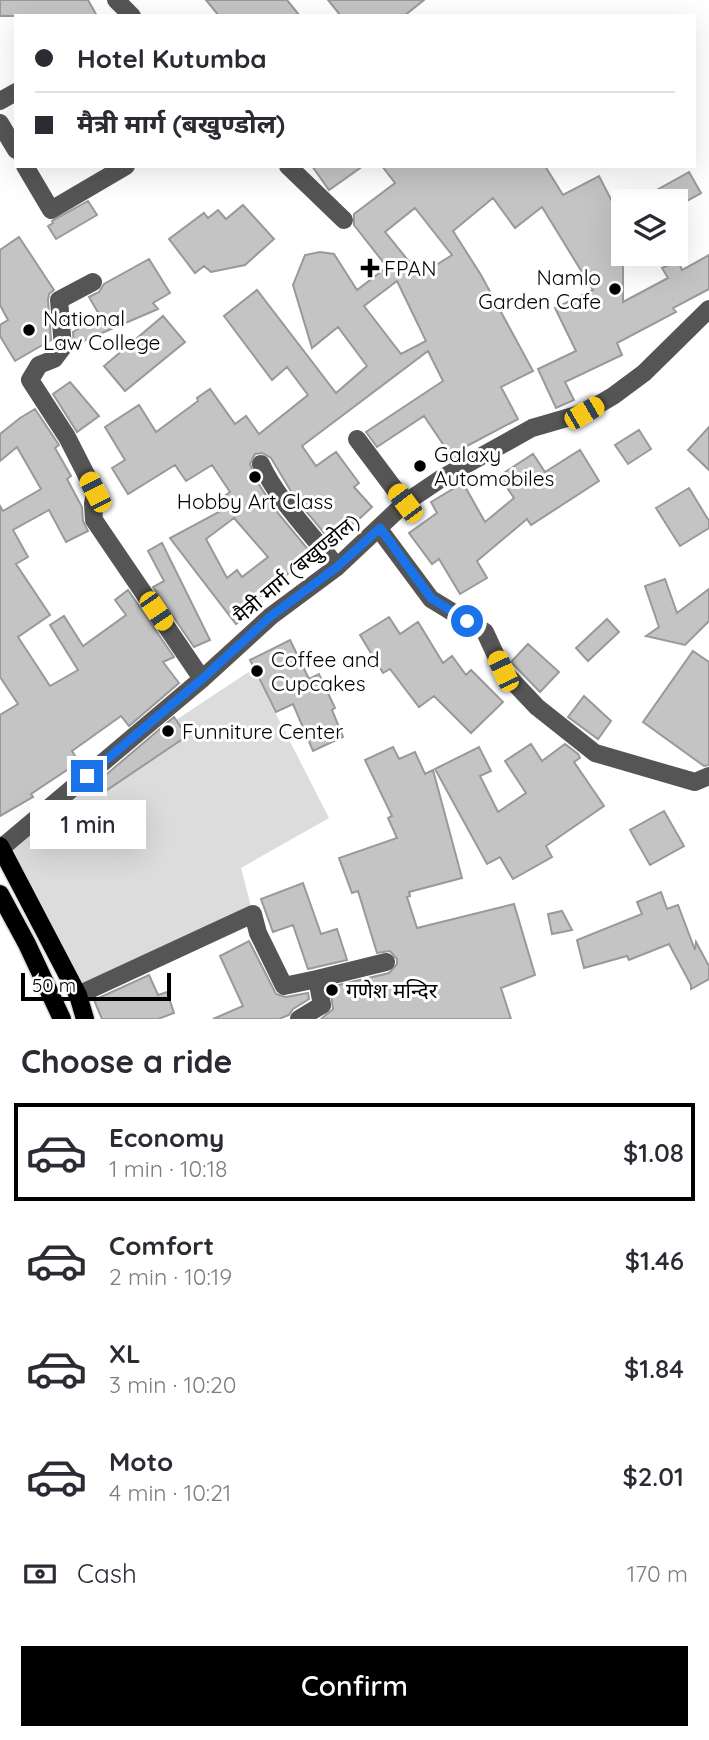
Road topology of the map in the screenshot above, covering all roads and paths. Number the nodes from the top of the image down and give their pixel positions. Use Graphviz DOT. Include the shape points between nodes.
graph roads {
  1 [pos="116,0"];
  2 [pos="130,14"];
  3 [pos="0,123"];
  4 [pos="14,147"];
  5 [pos="26,168"];
  6 [pos="119,168"];
  7 [pos="290,168"];
  8 [pos="344,220"];
  9 [pos="93,282"];
  10 [pos="709,309"];
  11 [pos="357,439"];
  12 [pos="261,464"];
  13 [pos="405,503"];
  14 [pos="380,528"];
  15 [pos="337,567"];
  16 [pos="202,679"];
  17 [pos="709,776"];
  18 [pos="0,848"];
  19 [pos="0,894"];
  20 [pos="386,962"];
  21 [pos="317,979"];
  22 [pos="78,995"];
  23 [pos="62,1019"];
  24 [pos="85,1019"];
  25 [pos="299,1019"];
  1 -- 2 [label="street"];
  3 -- 4 [label="street"];
  5 -- 6 [label="street" via="51,210"];
  7 -- 8 [label="street"];
  9 -- 16 [label="street" via="59,300 63,347 54,359 40,365 30,380 95,492 94,520"];
  10 -- 13 [label="street, मैत्री मार्ग (बखुण्डोल)" via="644,373 613,396 584,413 532,428"];
  11 -- 13 [label="street"];
  12 -- 15 [label="street"];
  13 -- 14 [label="street, मैत्री मार्ग (बखुण्डोल)"];
  14 -- 15 [label="street, मैत्री मार्ग (बखुण्डोल)"];
  14 -- 17 [label="street" via="431,598 485,632 503,671 537,708 595,753 695,782"];
  15 -- 16 [label="street, मैत्री मार्ग (बखुण्डोल)" via="271,616"];
  16 -- 18 [label="street, मैत्री मार्ग (बखुण्डोल)"];
  18 -- 22 [label="main road"];
  19 -- 23 [label="main road"];
  20 -- 21 [label="street"];
  21 -- 22 [label="street" via="284,986 253,914"];
  21 -- 25 [label="street" via="322,1005"];
  22 -- 24 [label="main road"];
}
